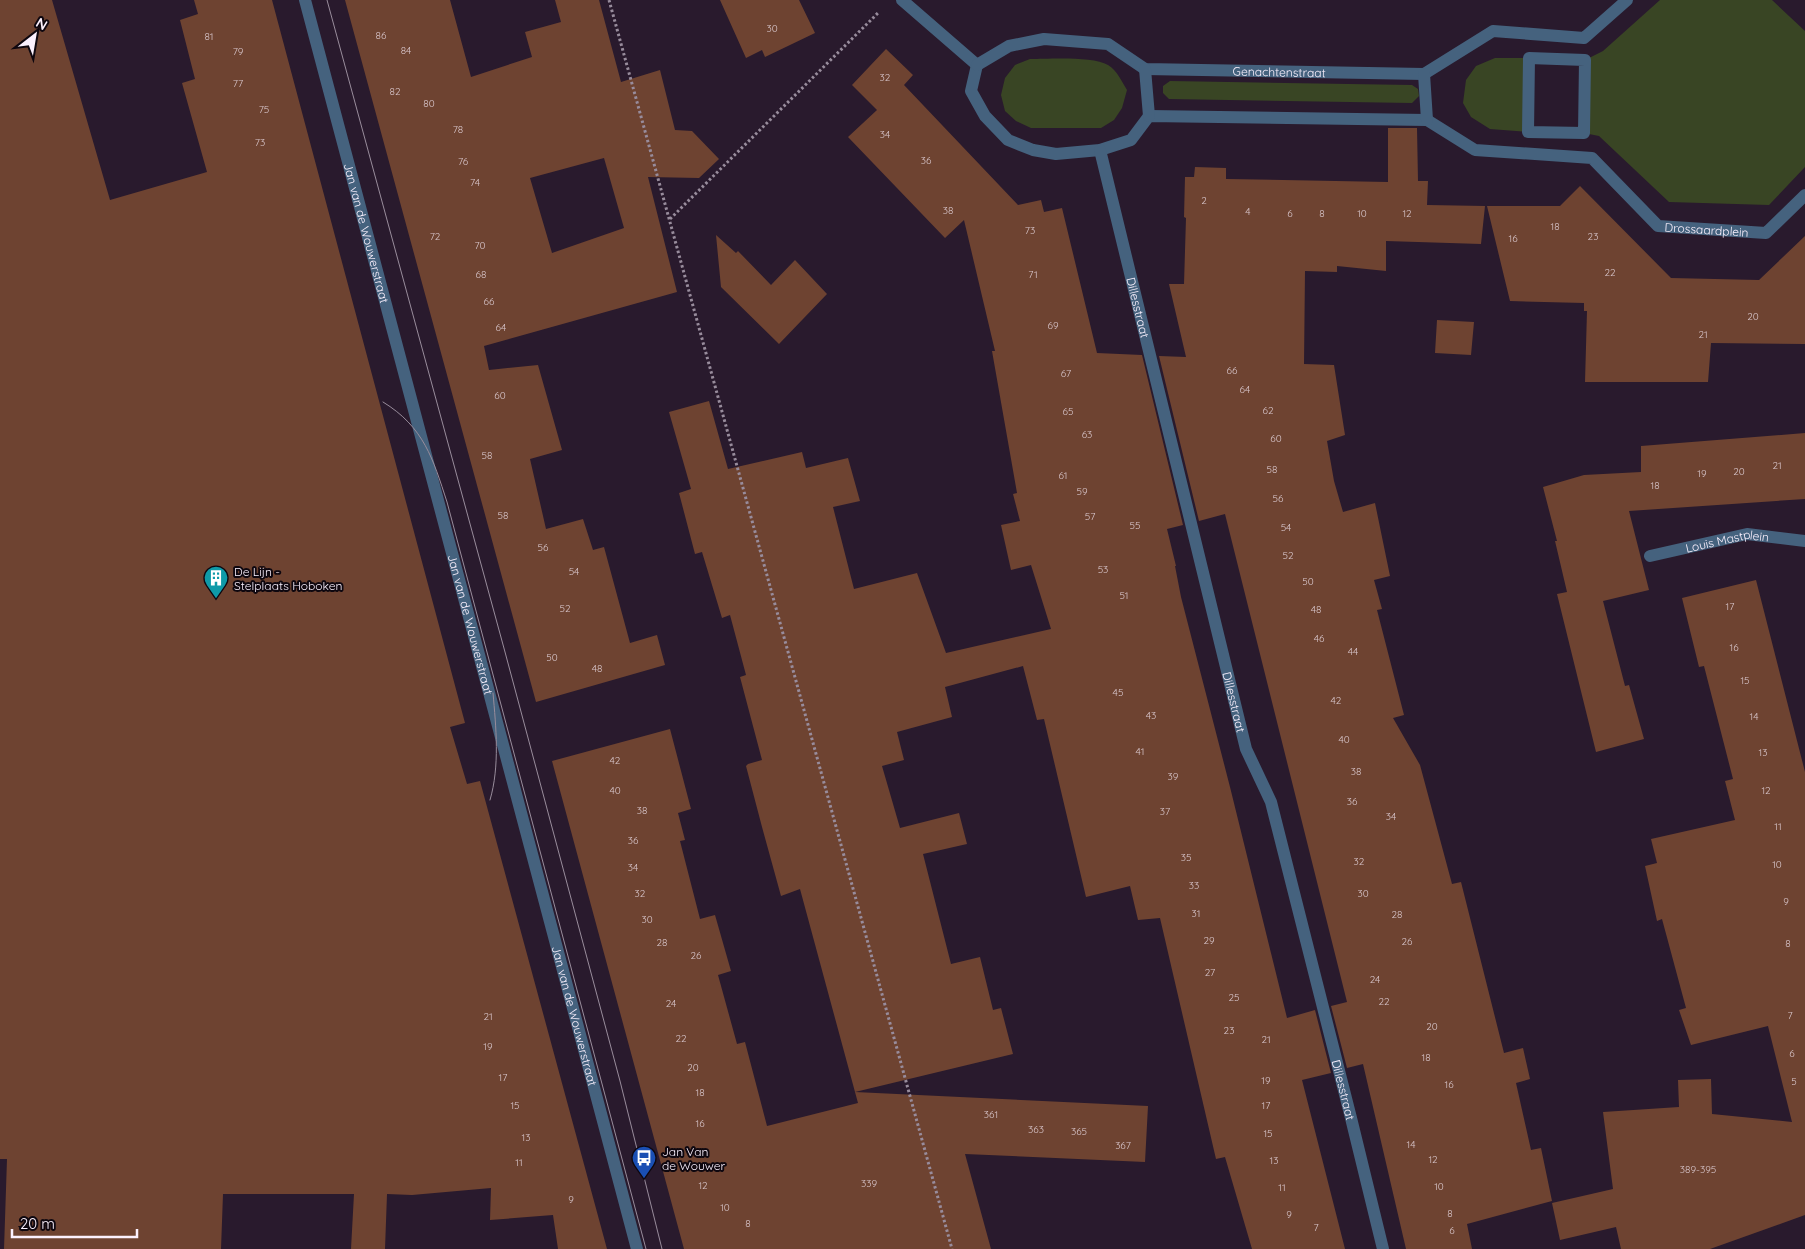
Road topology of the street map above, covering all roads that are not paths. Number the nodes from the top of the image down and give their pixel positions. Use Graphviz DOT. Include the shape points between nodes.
graph roads {
  1 [pos="305,0"];
  2 [pos="902,0"];
  3 [pos="1627,0"];
  4 [pos="1585,60"];
  5 [pos="977,64"];
  6 [pos="1145,69"];
  7 [pos="1424,74"];
  8 [pos="1149,116"];
  9 [pos="1427,120"];
  10 [pos="1100,150"];
  11 [pos="1805,195"];
  12 [pos="1805,541"];
  13 [pos="1650,556"];
  14 [pos="637,1249"];
  15 [pos="1383,1249"];
  1 -- 14 [label="street, Jan van de Wouwerstraat"];
  2 -- 5 [label="street"];
  3 -- 7 [label="street" via="1584,38 1493,31"];
  4 -- 4 [label="street" via="1584,132 1528,132 1529,58"];
  5 -- 6 [label="street" via="1009,46 1044,38 1108,44"];
  5 -- 10 [label="street" via="971,91 986,116 1008,140 1033,150 1056,154"];
  6 -- 7 [label="street, Genachtenstraat"];
  6 -- 8 [label="street"];
  7 -- 9 [label="street"];
  8 -- 9 [label="street"];
  8 -- 10 [label="street" via="1131,140"];
  9 -- 11 [label="street, Drossaardplein" via="1475,150 1592,158 1658,226 1766,233"];
  10 -- 15 [label="street, Dillesstraat" via="1246,750 1271,802"];
  12 -- 13 [label="street, Louis Mastplein" via="1747,534"];
}
